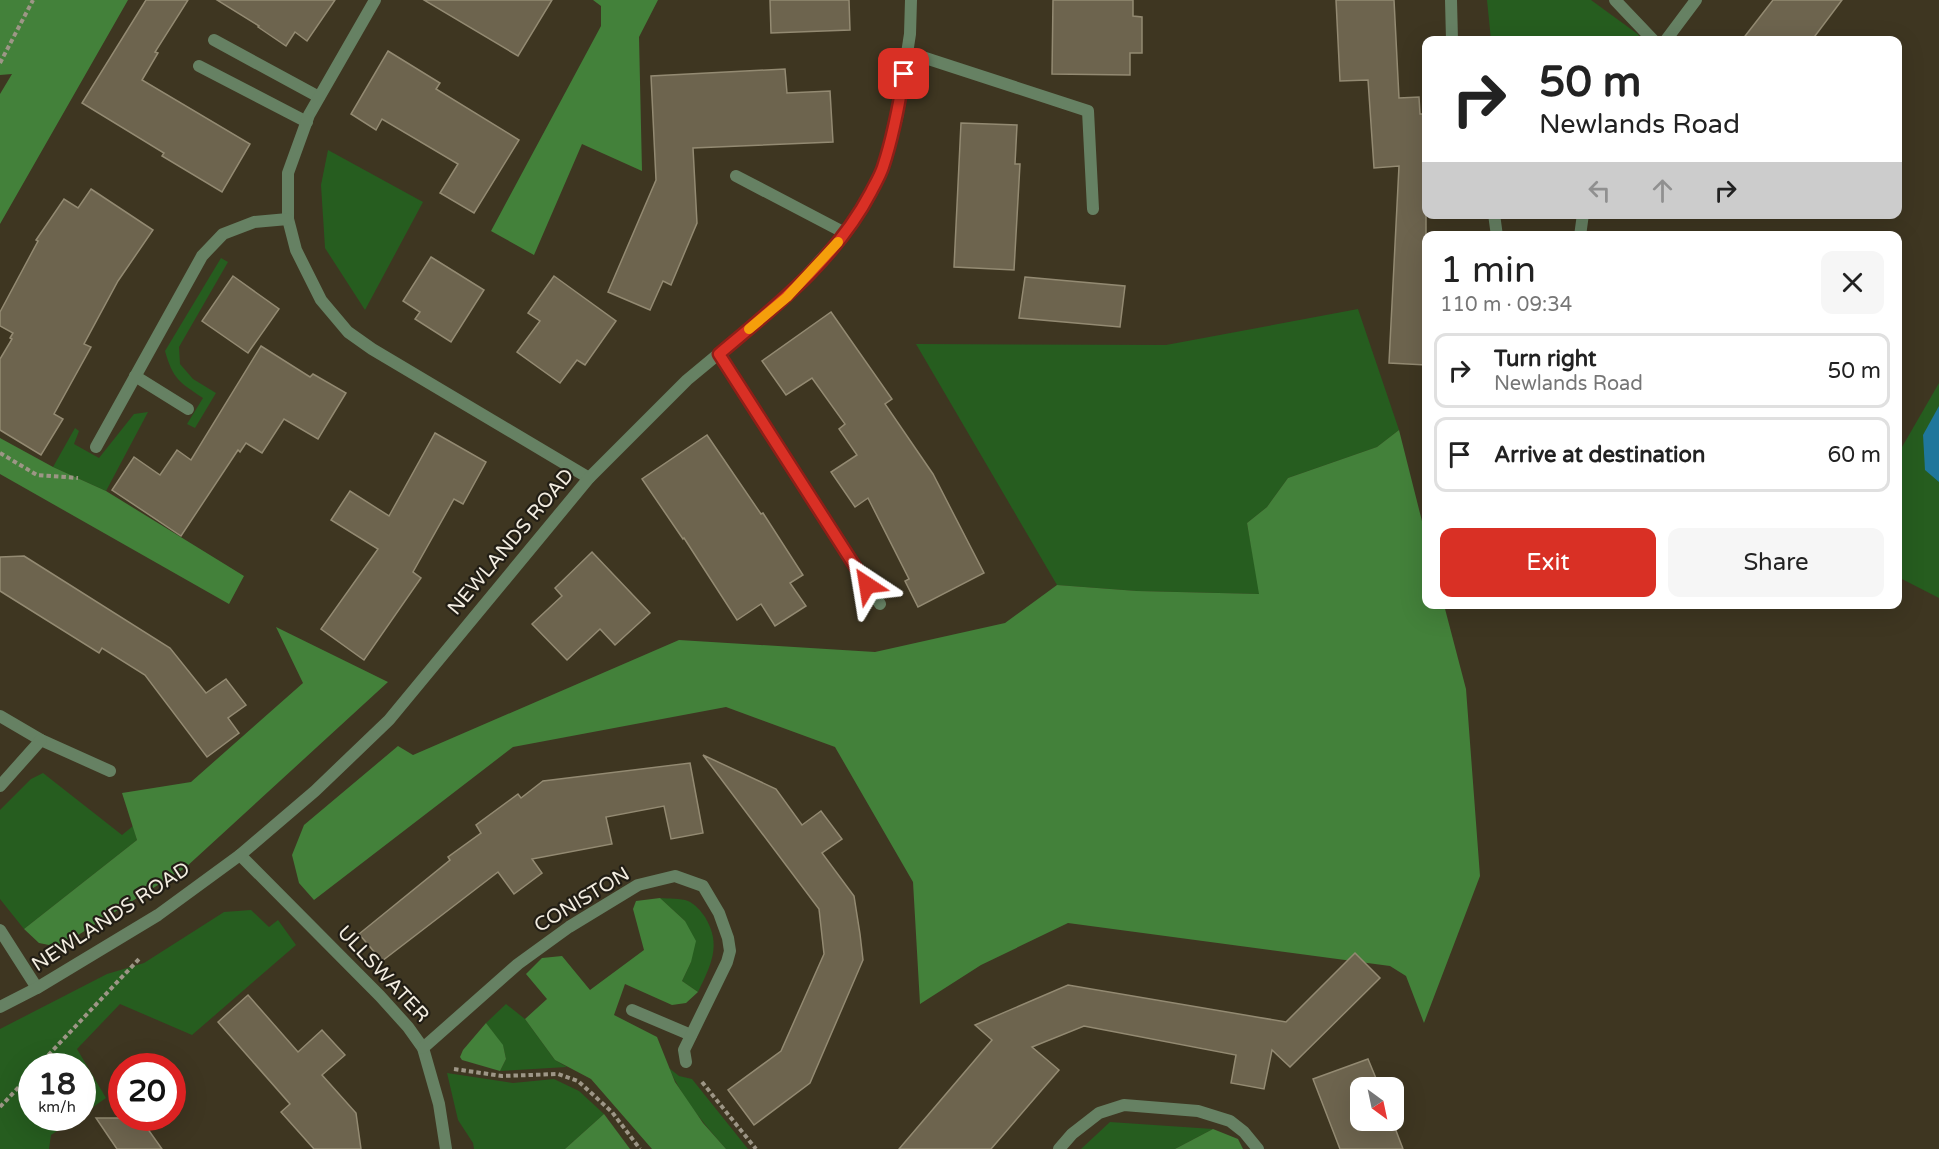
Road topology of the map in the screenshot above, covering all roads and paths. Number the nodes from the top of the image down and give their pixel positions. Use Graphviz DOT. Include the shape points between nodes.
graph roads {
  1 [pos="33,0"];
  2 [pos="375,0"];
  3 [pos="911,0"];
  4 [pos="1451,0"];
  5 [pos="1615,0"];
  6 [pos="1696,0"];
  7 [pos="1452,36"];
  8 [pos="1649,36"];
  9 [pos="1669,36"];
  10 [pos="214,40"];
  11 [pos="907,52"];
  12 [pos="0,63"];
  13 [pos="200,66"];
  14 [pos="320,97"];
  15 [pos="307,122"];
  16 [pos="736,176"];
  17 [pos="1093,209"];
  18 [pos="288,219"];
  19 [pos="845,233"];
  20 [pos="719,354"];
  21 [pos="135,376"];
  22 [pos="188,409"];
  23 [pos="96,447"];
  24 [pos="0,453"];
  25 [pos="78,478"];
  26 [pos="589,478"];
  27 [pos="880,604"];
  28 [pos="0,716"];
  29 [pos="41,740"];
  30 [pos="110,771"];
  31 [pos="0,786"];
  32 [pos="240,855"];
  33 [pos="139,926"];
  34 [pos="0,930"];
  35 [pos="37,988"];
  36 [pos="0,1007"];
  37 [pos="632,1010"];
  38 [pos="691,1035"];
  39 [pos="423,1048"];
  40 [pos="50,1053"];
  41 [pos="687,1062"];
  42 [pos="430,1066"];
  43 [pos="18,1088"];
  44 [pos="0,1107"];
  45 [pos="446,1149"];
  46 [pos="640,1149"];
  47 [pos="756,1149"];
  48 [pos="1059,1149"];
  49 [pos="1258,1149"];
  1 -- 12 [label="path"];
  2 -- 14 [label="street"];
  3 -- 11 [label="street, NEWLANDS ROAD"];
  4 -- 7 [label="street"];
  5 -- 8 [label="street"];
  6 -- 9 [label="street"];
  10 -- 14 [label="street"];
  11 -- 17 [label="street" via="1088,111"];
  11 -- 19 [label="street, NEWLANDS ROAD" via="897,118 882,169"];
  13 -- 15 [label="street"];
  14 -- 15 [label="street"];
  15 -- 18 [label="street" via="288,173"];
  16 -- 19 [label="street"];
  18 -- 21 [label="street" via="254,222 223,234 202,256"];
  18 -- 26 [label="street" via="296,250 321,300 348,332"];
  19 -- 20 [label="street, NEWLANDS ROAD" via="787,297"];
  20 -- 26 [label="street, NEWLANDS ROAD" via="687,380"];
  20 -- 27 [label="street"];
  21 -- 22 [label="street"];
  21 -- 23 [label="street"];
  24 -- 25 [label="path" via="37,475"];
  26 -- 32 [label="street, NEWLANDS ROAD" via="389,720"];
  28 -- 29 [label="street"];
  29 -- 30 [label="street"];
  29 -- 31 [label="street"];
  32 -- 33 [label="street, NEWLANDS ROAD"];
  32 -- 39 [label="street, ULLSWATER" via="380,996"];
  33 -- 35 [label="street, NEWLANDS ROAD"];
  33 -- 40 [label="path" via="145,952"];
  34 -- 35 [label="street"];
  35 -- 36 [label="street, NEWLANDS ROAD"];
  37 -- 38 [label="street"];
  38 -- 39 [label="street, CONISTON" via="730,951 719,913 703,886 675,876 638,885 569,927 518,964"];
  38 -- 41 [label="street, CONISTON" via="684,1050"];
  39 -- 42 [label="street, ULLSWATER"];
  41 -- 47 [label="path"];
  42 -- 45 [label="street, ULLSWATER"];
  42 -- 46 [label="path" via="502,1076 558,1074 578,1081 612,1112"];
  43 -- 44 [label="path"];
  48 -- 49 [label="street" via="1099,1113 1124,1106 1198,1112 1230,1121"];
}
